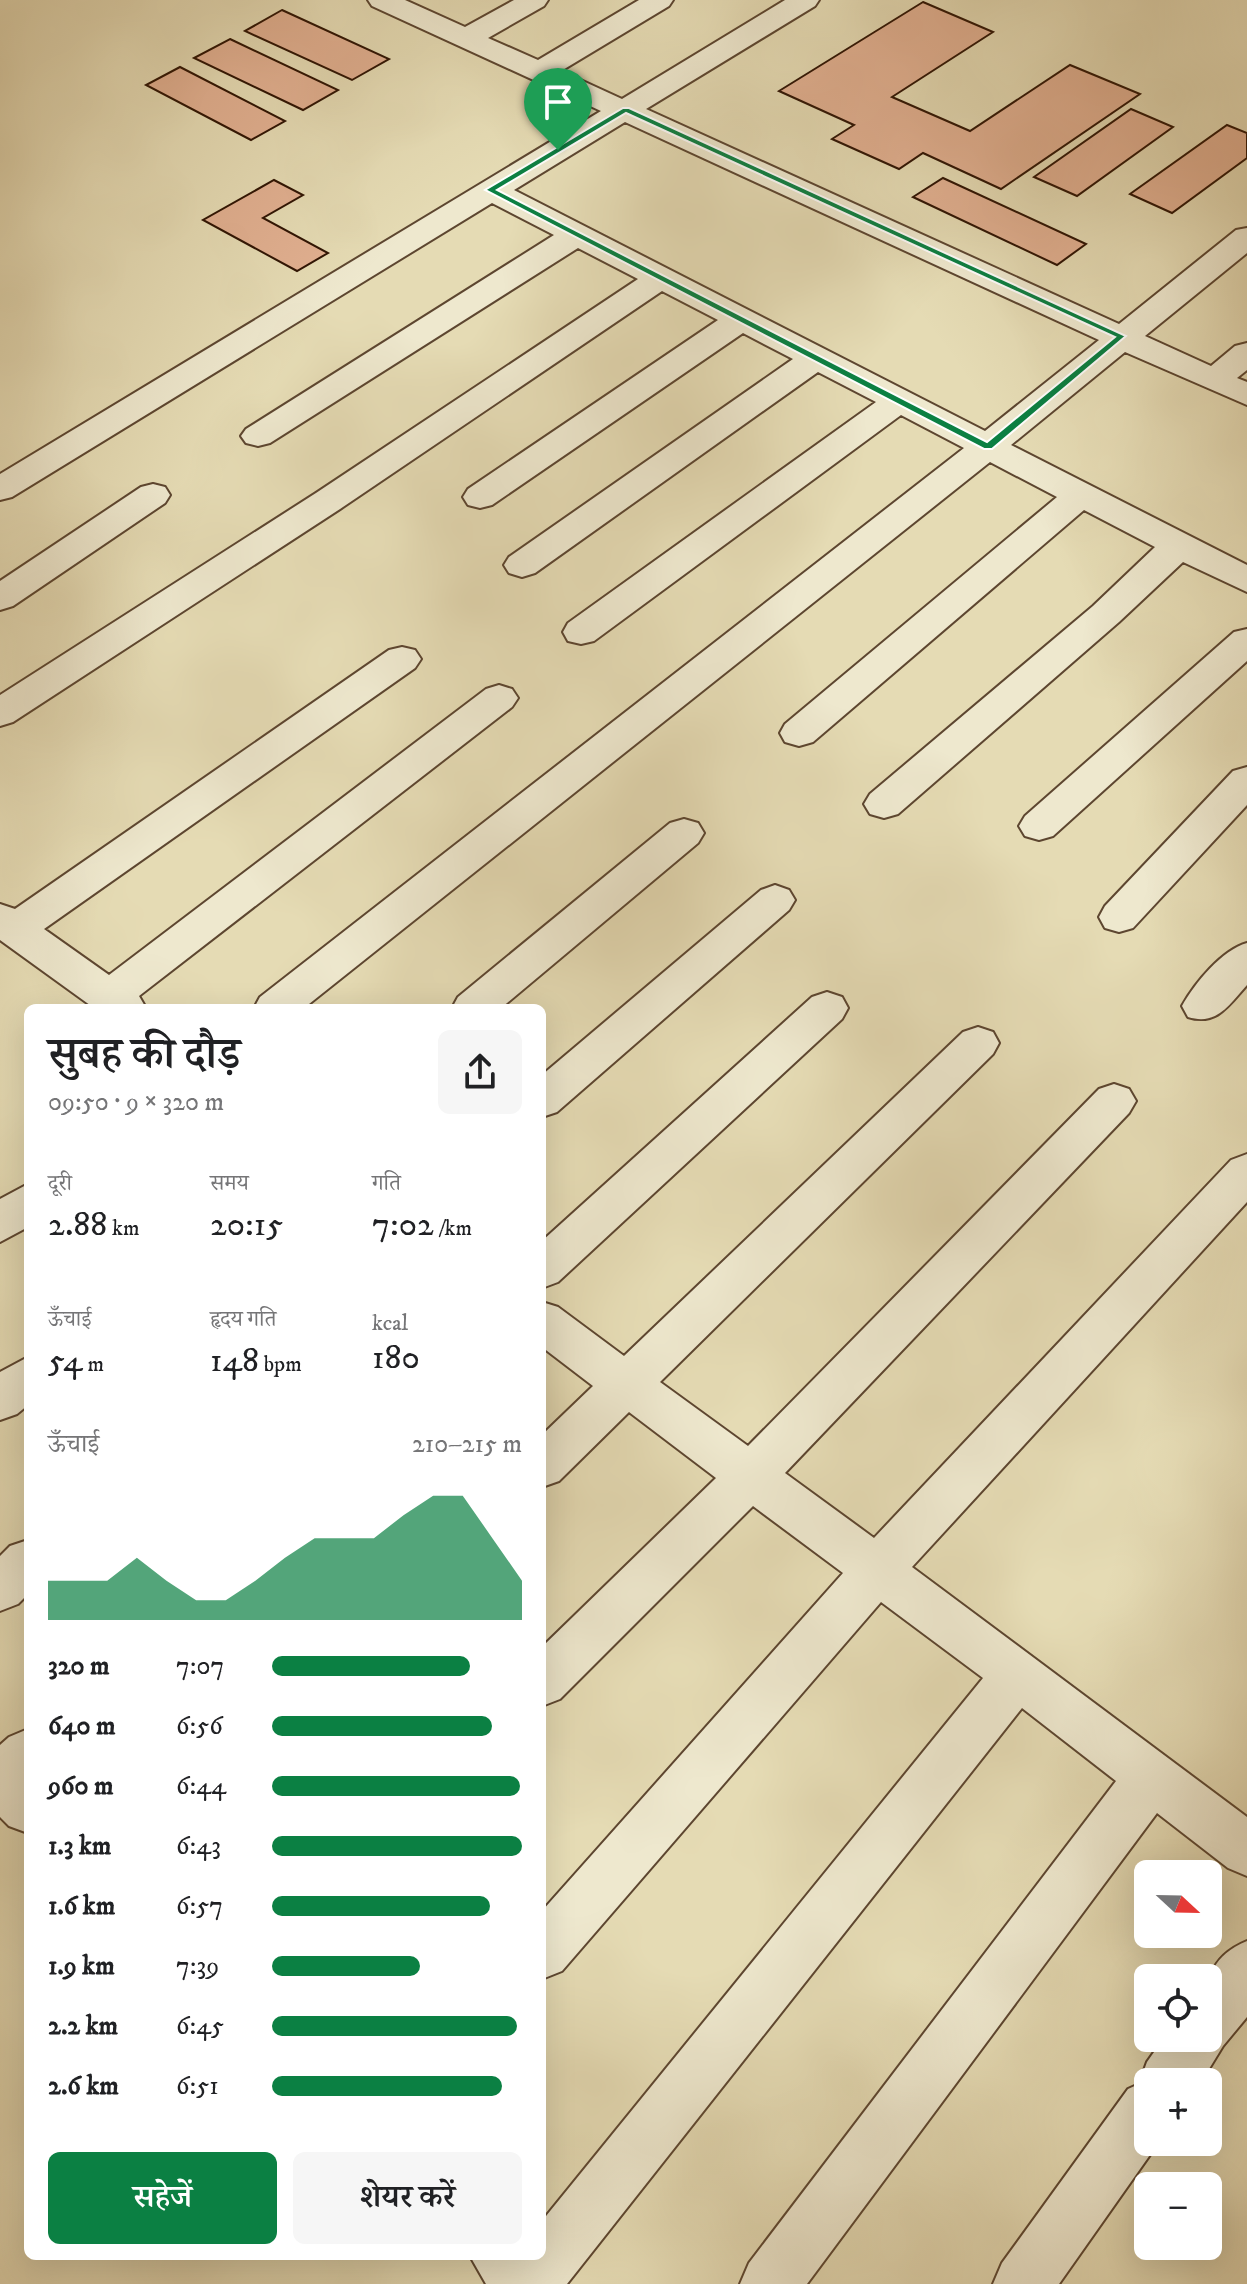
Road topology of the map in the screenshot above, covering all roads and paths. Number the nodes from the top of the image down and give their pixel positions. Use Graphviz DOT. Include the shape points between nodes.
graph roads {
  1 [pos="534,0"];
  2 [pos="659,0"];
  3 [pos="805,0"];
  4 [pos="402,3"];
  5 [pos="467,38"];
  6 [pos="540,71"];
  7 [pos="626,110"];
  8 [pos="490,190"];
  9 [pos="578,234"];
  10 [pos="1247,237"];
  11 [pos="660,278"];
  12 [pos="742,319"];
  13 [pos="1122,336"];
  14 [pos="1247,353"];
  15 [pos="816,358"];
  16 [pos="1214,380"];
  17 [pos="1247,395"];
  18 [pos="899,401"];
  19 [pos="258,436"];
  20 [pos="988,446"];
  21 [pos="0,489"];
  22 [pos="153,495"];
  23 [pos="1081,495"];
  24 [pos="480,497"];
  25 [pos="1179,545"];
  26 [pos="522,565"];
  27 [pos="1247,580"];
  28 [pos="0,598"];
  29 [pos="581,632"];
  30 [pos="1247,641"];
  31 [pos="402,659"];
  32 [pos="499,698"];
  33 [pos="0,713"];
  34 [pos="799,733"];
  35 [pos="1247,781"];
  36 [pos="884,804"];
  37 [pos="1039,826"];
  38 [pos="684,833"];
  39 [pos="775,900"];
  40 [pos="1119,917"];
  41 [pos="7,924"];
  42 [pos="1247,958"];
  43 [pos="117,1002"];
  44 [pos="280,1004"];
  45 [pos="478,1004"];
  46 [pos="1203,1006"];
  47 [pos="827,1008"];
  48 [pos="978,1043"];
  49 [pos="546,1097"];
  50 [pos="1114,1101"];
  51 [pos="1247,1172"];
  52 [pos="24,1205"];
  53 [pos="0,1224"];
  54 [pos="546,1265"];
  55 [pos="546,1324"];
  56 [pos="24,1380"];
  57 [pos="626,1384"];
  58 [pos="0,1400"];
  59 [pos="546,1462"];
  60 [pos="749,1478"];
  61 [pos="24,1566"];
  62 [pos="876,1571"];
  63 [pos="0,1588"];
  64 [pos="1018,1674"];
  65 [pos="546,1678"];
  66 [pos="24,1758"];
  67 [pos="1152,1777"];
  68 [pos="0,1781"];
  69 [pos="24,1804"];
  70 [pos="1247,1850"];
  71 [pos="546,1947"];
  72 [pos="1247,1969"];
  73 [pos="1222,2004"];
  74 [pos="1134,2129"];
  75 [pos="504,2260"];
  76 [pos="529,2284"];
  77 [pos="770,2284"];
  78 [pos="1023,2284"];
  1 -- 5 [label="street"];
  2 -- 6 [label="street"];
  3 -- 7 [label="street"];
  4 -- 5 [label="street"];
  5 -- 6 [label="street"];
  6 -- 7 [label="street"];
  7 -- 8 [label="street"];
  7 -- 13 [label="street"];
  8 -- 9 [label="street"];
  8 -- 21 [label="street"];
  9 -- 11 [label="street"];
  9 -- 19 [label="street"];
  10 -- 13 [label="street"];
  11 -- 12 [label="street"];
  11 -- 33 [label="street"];
  12 -- 15 [label="street"];
  12 -- 24 [label="street"];
  13 -- 16 [label="street"];
  13 -- 20 [label="street"];
  14 -- 16 [label="street"];
  15 -- 18 [label="street"];
  15 -- 26 [label="street"];
  16 -- 17 [label="street"];
  18 -- 20 [label="street"];
  18 -- 29 [label="street"];
  20 -- 23 [label="street"];
  20 -- 44 [label="street"];
  22 -- 28 [label="street"];
  23 -- 25 [label="street"];
  23 -- 34 [label="street"];
  25 -- 27 [label="street"];
  25 -- 36 [label="street"];
  30 -- 37 [label="street"];
  31 -- 41 [label="street"];
  32 -- 43 [label="street"];
  35 -- 40 [label="street"];
  38 -- 45 [label="street"];
  39 -- 49 [label="street"];
  41 -- 43 [label="street"];
  42 -- 46 [label="street"];
  47 -- 54 [label="street"];
  48 -- 57 [label="street"];
  50 -- 60 [label="street"];
  51 -- 62 [label="street"];
  52 -- 53 [label="street"];
  55 -- 57 [label="street"];
  56 -- 58 [label="street"];
  57 -- 59 [label="street"];
  57 -- 60 [label="street"];
  60 -- 62 [label="street"];
  60 -- 65 [label="street"];
  61 -- 63 [label="street"];
  62 -- 64 [label="street"];
  62 -- 71 [label="street"];
  64 -- 67 [label="street"];
  64 -- 76 [label="street"];
  66 -- 68 [label="street"];
  67 -- 70 [label="street"];
  67 -- 77 [label="street"];
  68 -- 69 [label="street"];
  72 -- 73 [label="street"];
  74 -- 78 [label="street"];
  75 -- 76 [label="street"];
}
